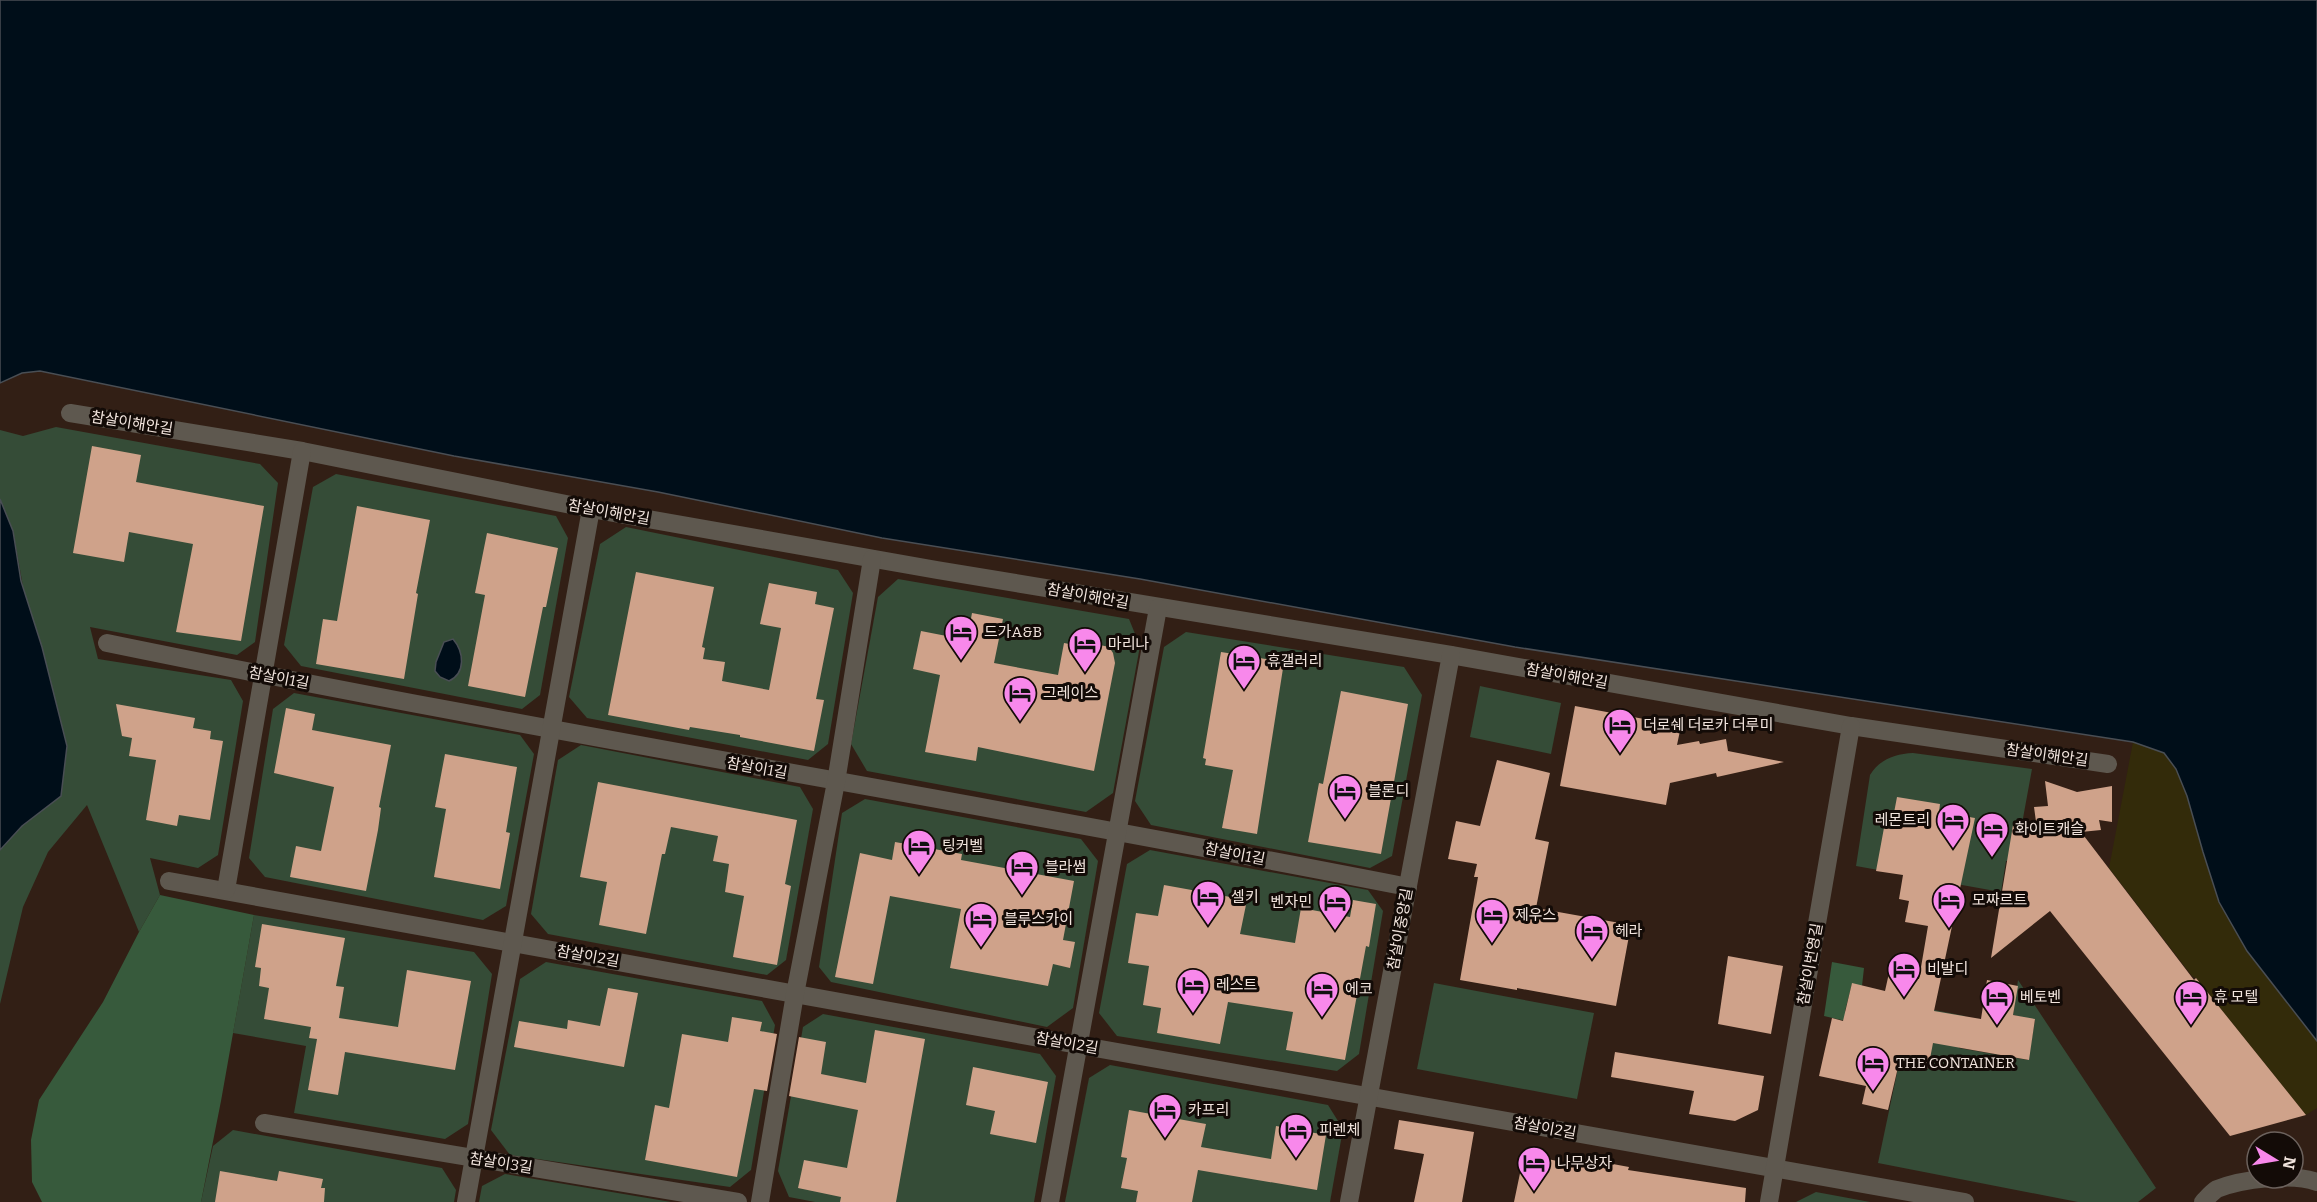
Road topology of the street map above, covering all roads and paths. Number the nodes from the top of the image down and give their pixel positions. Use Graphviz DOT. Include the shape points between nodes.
graph roads {
  1 [pos="70,413"];
  2 [pos="302,451"];
  3 [pos="591,509"];
  4 [pos="872,559"];
  5 [pos="1158,608"];
  6 [pos="107,643"];
  7 [pos="1451,655"];
  8 [pos="263,675"];
  9 [pos="1851,726"];
  10 [pos="551,730"];
  11 [pos="2108,764"];
  12 [pos="836,782"];
  13 [pos="1118,832"];
  14 [pos="169,881"];
  15 [pos="1408,886"];
  16 [pos="226,890"];
  17 [pos="513,943"];
  18 [pos="795,994"];
  19 [pos="1078,1046"];
  20 [pos="1369,1097"];
  21 [pos="264,1123"];
  22 [pos="473,1159"];
  23 [pos="1774,1170"];
  24 [pos="2317,1182"];
  25 [pos="465,1202"];
  26 [pos="738,1202"];
  27 [pos="760,1202"];
  28 [pos="1050,1202"];
  29 [pos="1349,1202"];
  30 [pos="1769,1202"];
  31 [pos="1965,1202"];
  32 [pos="2203,1202"];
  1 -- 2 [label="street, 참살이해안길"];
  2 -- 3 [label="street, 참살이해안길"];
  2 -- 8 [label="street"];
  3 -- 4 [label="street, 참살이해안길"];
  3 -- 10 [label="street"];
  4 -- 5 [label="street, 참살이해안길"];
  4 -- 12 [label="street"];
  5 -- 7 [label="street, 참살이해안길"];
  5 -- 13 [label="street"];
  6 -- 8 [label="street, 참살이1길"];
  7 -- 9 [label="street, 참살이해안길"];
  7 -- 15 [label="street, 참살이중앙길"];
  8 -- 10 [label="street, 참살이1길"];
  8 -- 16 [label="street"];
  9 -- 11 [label="street, 참살이해안길"];
  9 -- 23 [label="street, 참살이번영길"];
  10 -- 12 [label="street, 참살이1길"];
  10 -- 17 [label="street"];
  12 -- 13 [label="street, 참살이1길"];
  12 -- 18 [label="street"];
  13 -- 15 [label="street, 참살이1길"];
  13 -- 19 [label="street"];
  14 -- 16 [label="street, 참살이2길"];
  15 -- 20 [label="street, 참살이중앙길"];
  16 -- 17 [label="street, 참살이2길"];
  17 -- 18 [label="street, 참살이2길"];
  17 -- 22 [label="street"];
  18 -- 19 [label="street, 참살이2길"];
  18 -- 27 [label="street"];
  19 -- 20 [label="street, 참살이2길"];
  19 -- 28 [label="street"];
  20 -- 23 [label="street, 참살이2길"];
  20 -- 29 [label="street, 참살이중앙길"];
  21 -- 22 [label="street, 참살이3길"];
  22 -- 25 [label="street"];
  22 -- 26 [label="street, 참살이3길"];
  23 -- 30 [label="street, 참살이번영길"];
  23 -- 31 [label="street, 참살이2길"];
  24 -- 32 [label="street" via="2306,1178 2256,1179 2216,1190"];
}
